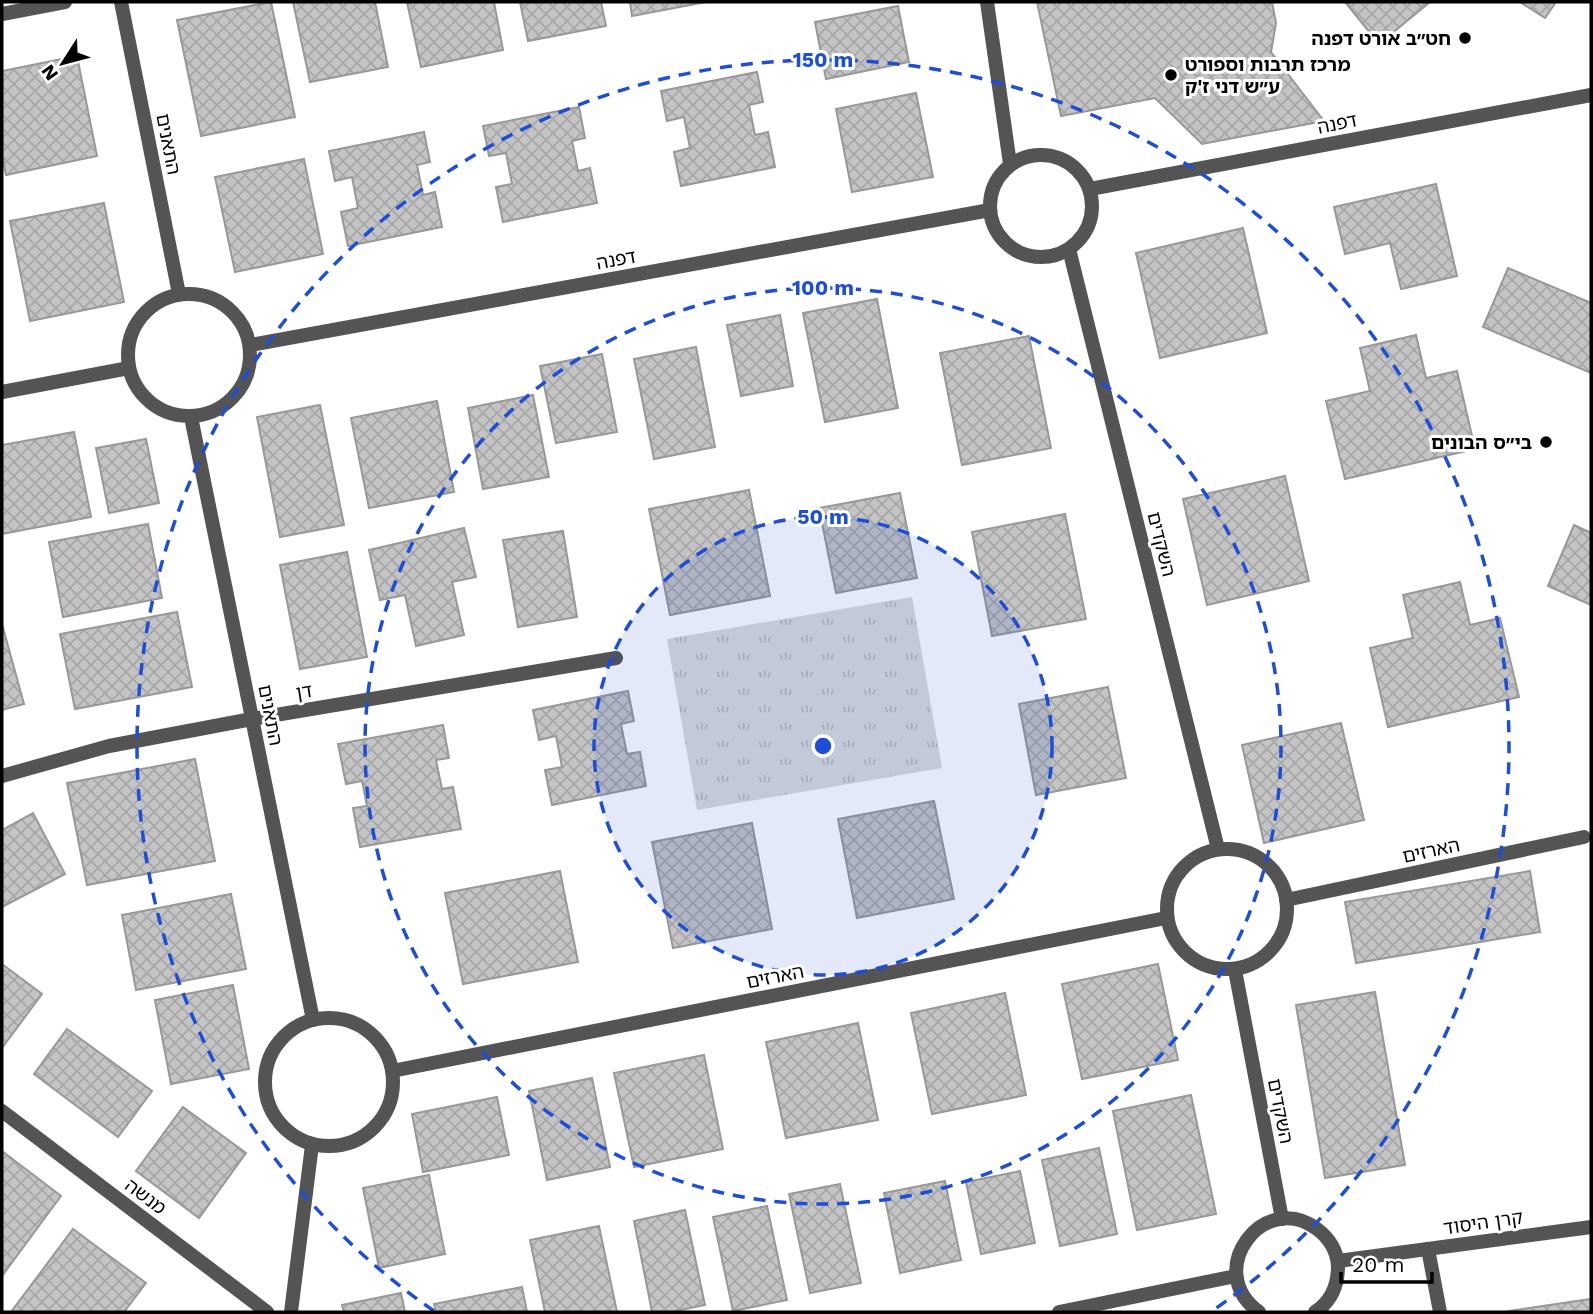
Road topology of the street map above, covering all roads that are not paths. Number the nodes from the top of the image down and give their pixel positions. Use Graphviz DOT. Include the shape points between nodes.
graph roads {
  1 [pos="65,2"];
  2 [pos="121,2"];
  3 [pos="987,2"];
  4 [pos="2,15"];
  5 [pos="1591,95"];
  6 [pos="1010,164"];
  7 [pos="1090,189"];
  8 [pos="990,210"];
  9 [pos="1069,249"];
  10 [pos="179,294"];
  11 [pos="250,345"];
  12 [pos="129,368"];
  13 [pos="2,392"];
  14 [pos="191,417"];
  15 [pos="616,658"];
  16 [pos="252,719"];
  17 [pos="2,776"];
  18 [pos="1584,837"];
  19 [pos="1219,849"];
  20 [pos="1286,900"];
  21 [pos="1166,918"];
  22 [pos="1235,970"];
  23 [pos="313,1020"];
  24 [pos="392,1071"];
  25 [pos="2,1111"];
  26 [pos="312,1144"];
  27 [pos="1282,1219"];
  28 [pos="1591,1227"];
  29 [pos="1428,1249"];
  30 [pos="1338,1261"];
  31 [pos="1236,1276"];
  32 [pos="267,1312"];
  33 [pos="291,1312"];
  34 [pos="1059,1312"];
  35 [pos="1259,1312"];
  36 [pos="1315,1312"];
  37 [pos="1440,1312"];
  1 -- 4 [label="street"];
  2 -- 10 [label="street, התאנים"];
  3 -- 6 [label="street"];
  5 -- 7 [label="street, דפנה"];
  6 -- 7 [label="street" via="1024,157 1056,157 1071,164"];
  6 -- 8 [label="street" via="992,192"];
  7 -- 9 [label="street" via="1090,223"];
  8 -- 9 [label="street" via="994,227 1018,252 1053,256"];
  8 -- 11 [label="street, דפנה"];
  9 -- 19 [label="street, השקדים"];
  10 -- 11 [label="street" via="199,294 233,311"];
  10 -- 12 [label="street" via="161,300 133,329"];
  11 -- 14 [label="street" via="250,366 243,386 230,402 212,413"];
  12 -- 13 [label="street"];
  12 -- 14 [label="street" via="135,384 158,409"];
  14 -- 16 [label="street, התאנים"];
  15 -- 16 [label="street, דן"];
  16 -- 17 [label="street, דן" via="109,746"];
  16 -- 23 [label="street, התאנים"];
  18 -- 20 [label="street, הארזים"];
  19 -- 20 [label="street" via="1249,852 1267,864 1280,880"];
  19 -- 21 [label="street" via="1198,855 1181,868 1171,886"];
  20 -- 22 [label="street" via="1283,932 1271,950 1255,963"];
  21 -- 22 [label="street" via="1173,938 1186,954 1204,966"];
  21 -- 24 [label="street, הארזים"];
  22 -- 27 [label="street, השקדים"];
  23 -- 24 [label="street" via="334,1018 354,1023 385,1051"];
  23 -- 26 [label="street" via="278,1042 264,1082 277,1121 293,1136"];
  24 -- 26 [label="street" via="386,1113 373,1130 354,1142 333,1147"];
  25 -- 32 [label="street, מנשה"];
  26 -- 33 [label="street"];
  27 -- 30 [label="street" via="1318,1229 1333,1246"];
  27 -- 31 [label="street" via="1266,1223 1248,1238 1237,1260"];
  28 -- 29 [label="street, קרן היסוד"];
  29 -- 30 [label="street, קרן היסוד"];
  29 -- 37 [label="street"];
  30 -- 36 [label="street" via="1333,1293"];
  31 -- 34 [label="street"];
  31 -- 35 [label="street" via="1241,1292"];
}
